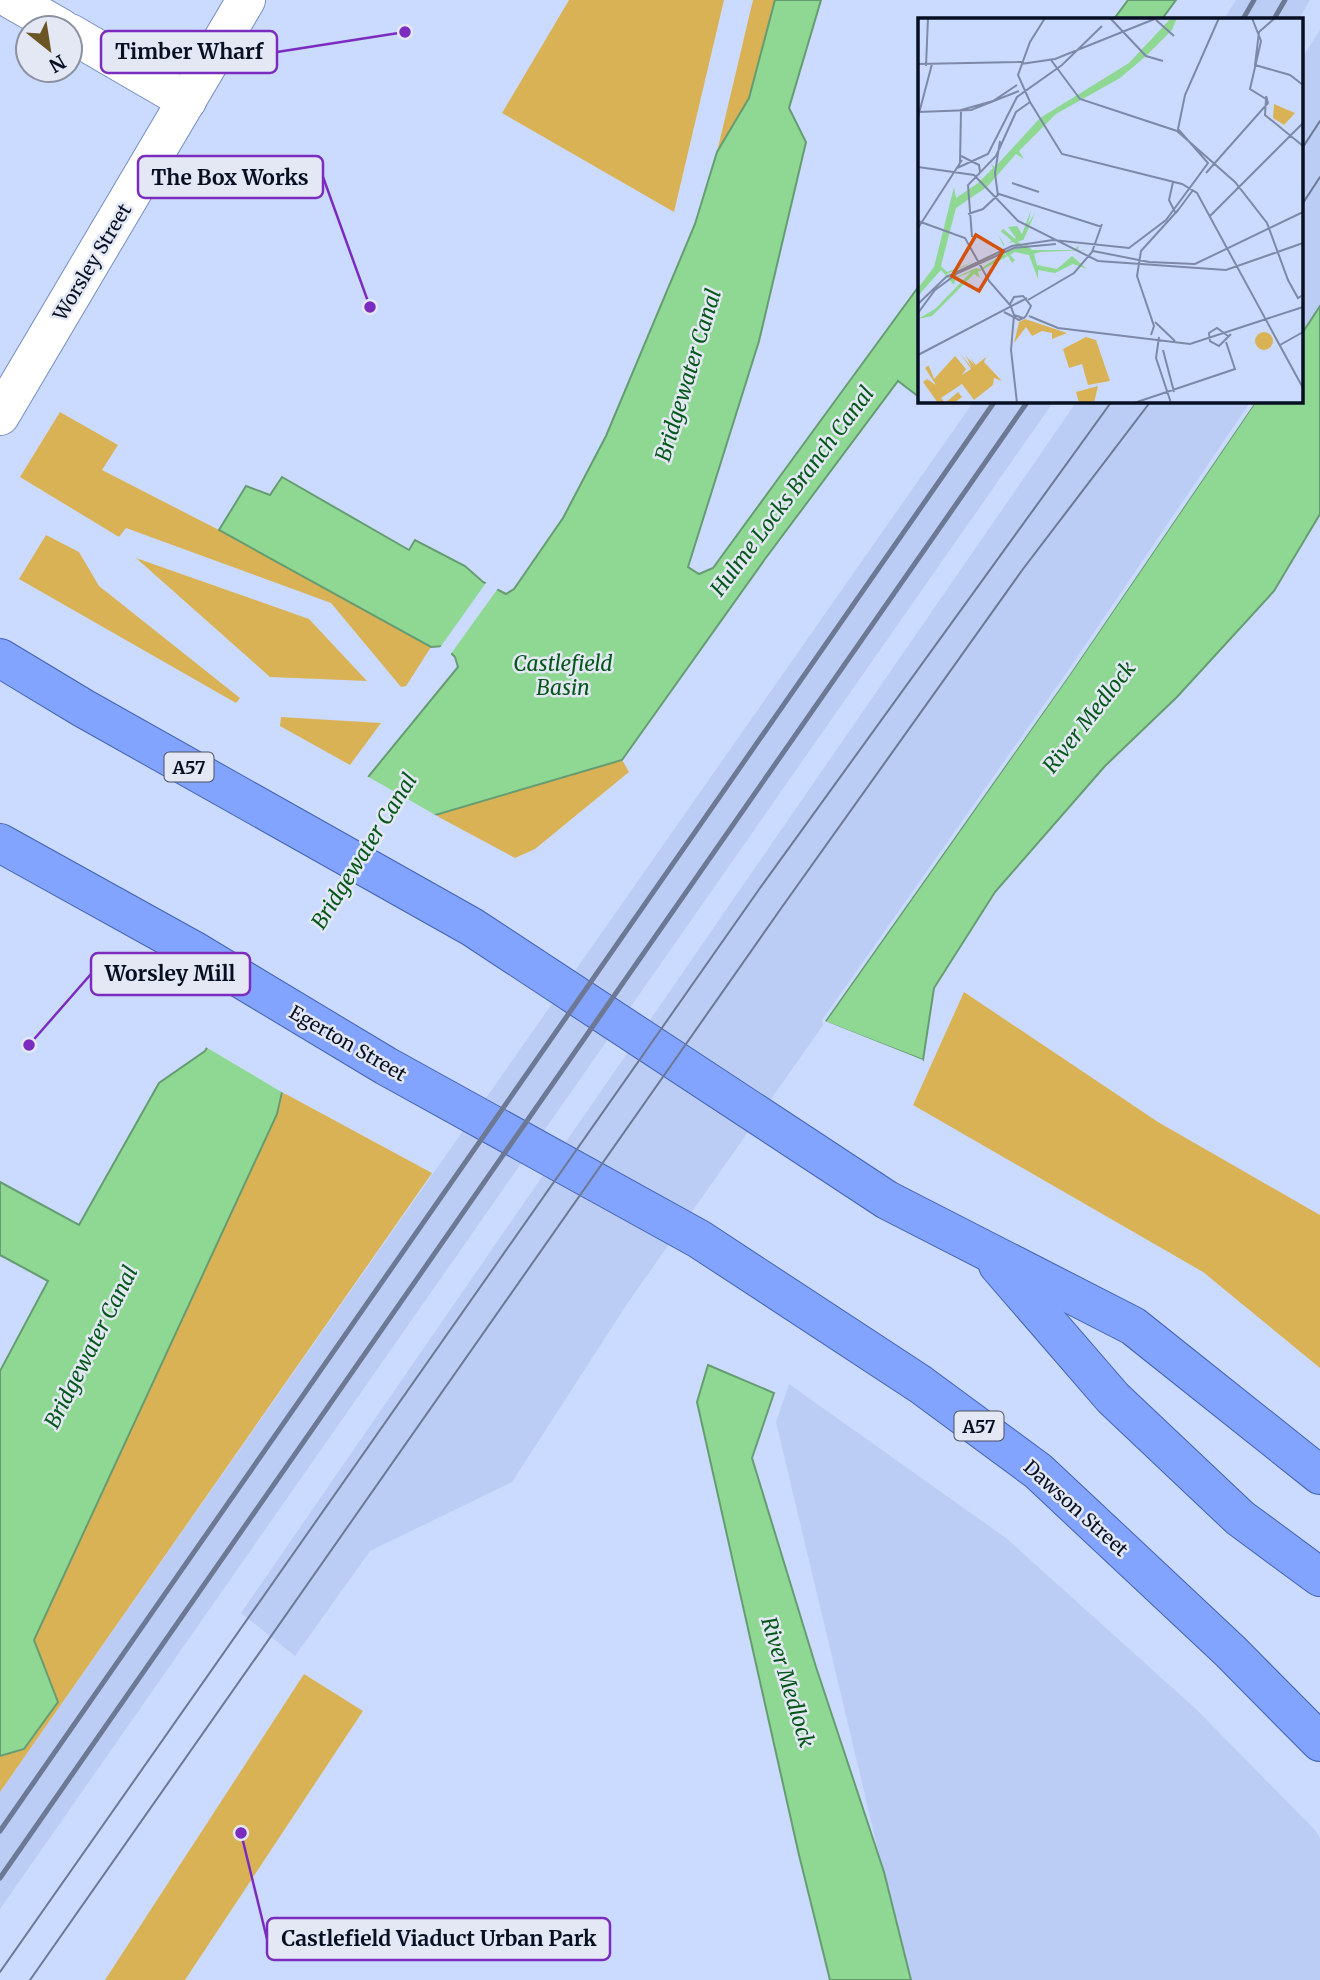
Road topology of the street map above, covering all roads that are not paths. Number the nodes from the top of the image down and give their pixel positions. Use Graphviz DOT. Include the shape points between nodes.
graph roads {
  1 [pos="12,0"];
  2 [pos="246,0"];
  3 [pos="36,14"];
  4 [pos="84,41"];
  5 [pos="187,101"];
  6 [pos="0,416"];
  7 [pos="0,658"];
  8 [pos="0,682"];
  9 [pos="83,708"];
  10 [pos="0,844"];
  11 [pos="699,1239"];
  12 [pos="985,1250"];
  13 [pos="1320,1475"];
  14 [pos="1320,1577"];
  15 [pos="1320,1742"];
  1 -- 3 [label="street"];
  2 -- 5 [label="street, Worsley Street"];
  4 -- 5 [label="street"];
  5 -- 6 [label="street, Worsley Street"];
  7 -- 9 [label="highway, A57"];
  8 -- 9 [label="highway, A57"];
  9 -- 12 [label="highway, A57" via="472,927 887,1200"];
  10 -- 11 [label="highway, Egerton Street / A57"];
  11 -- 15 [label="highway, Dawson Street / A57" via="920,1384 1038,1471"];
  12 -- 13 [label="highway, A57" via="1133,1326"];
  12 -- 14 [label="highway, A57" via="1113,1398 1240,1518"];
}
